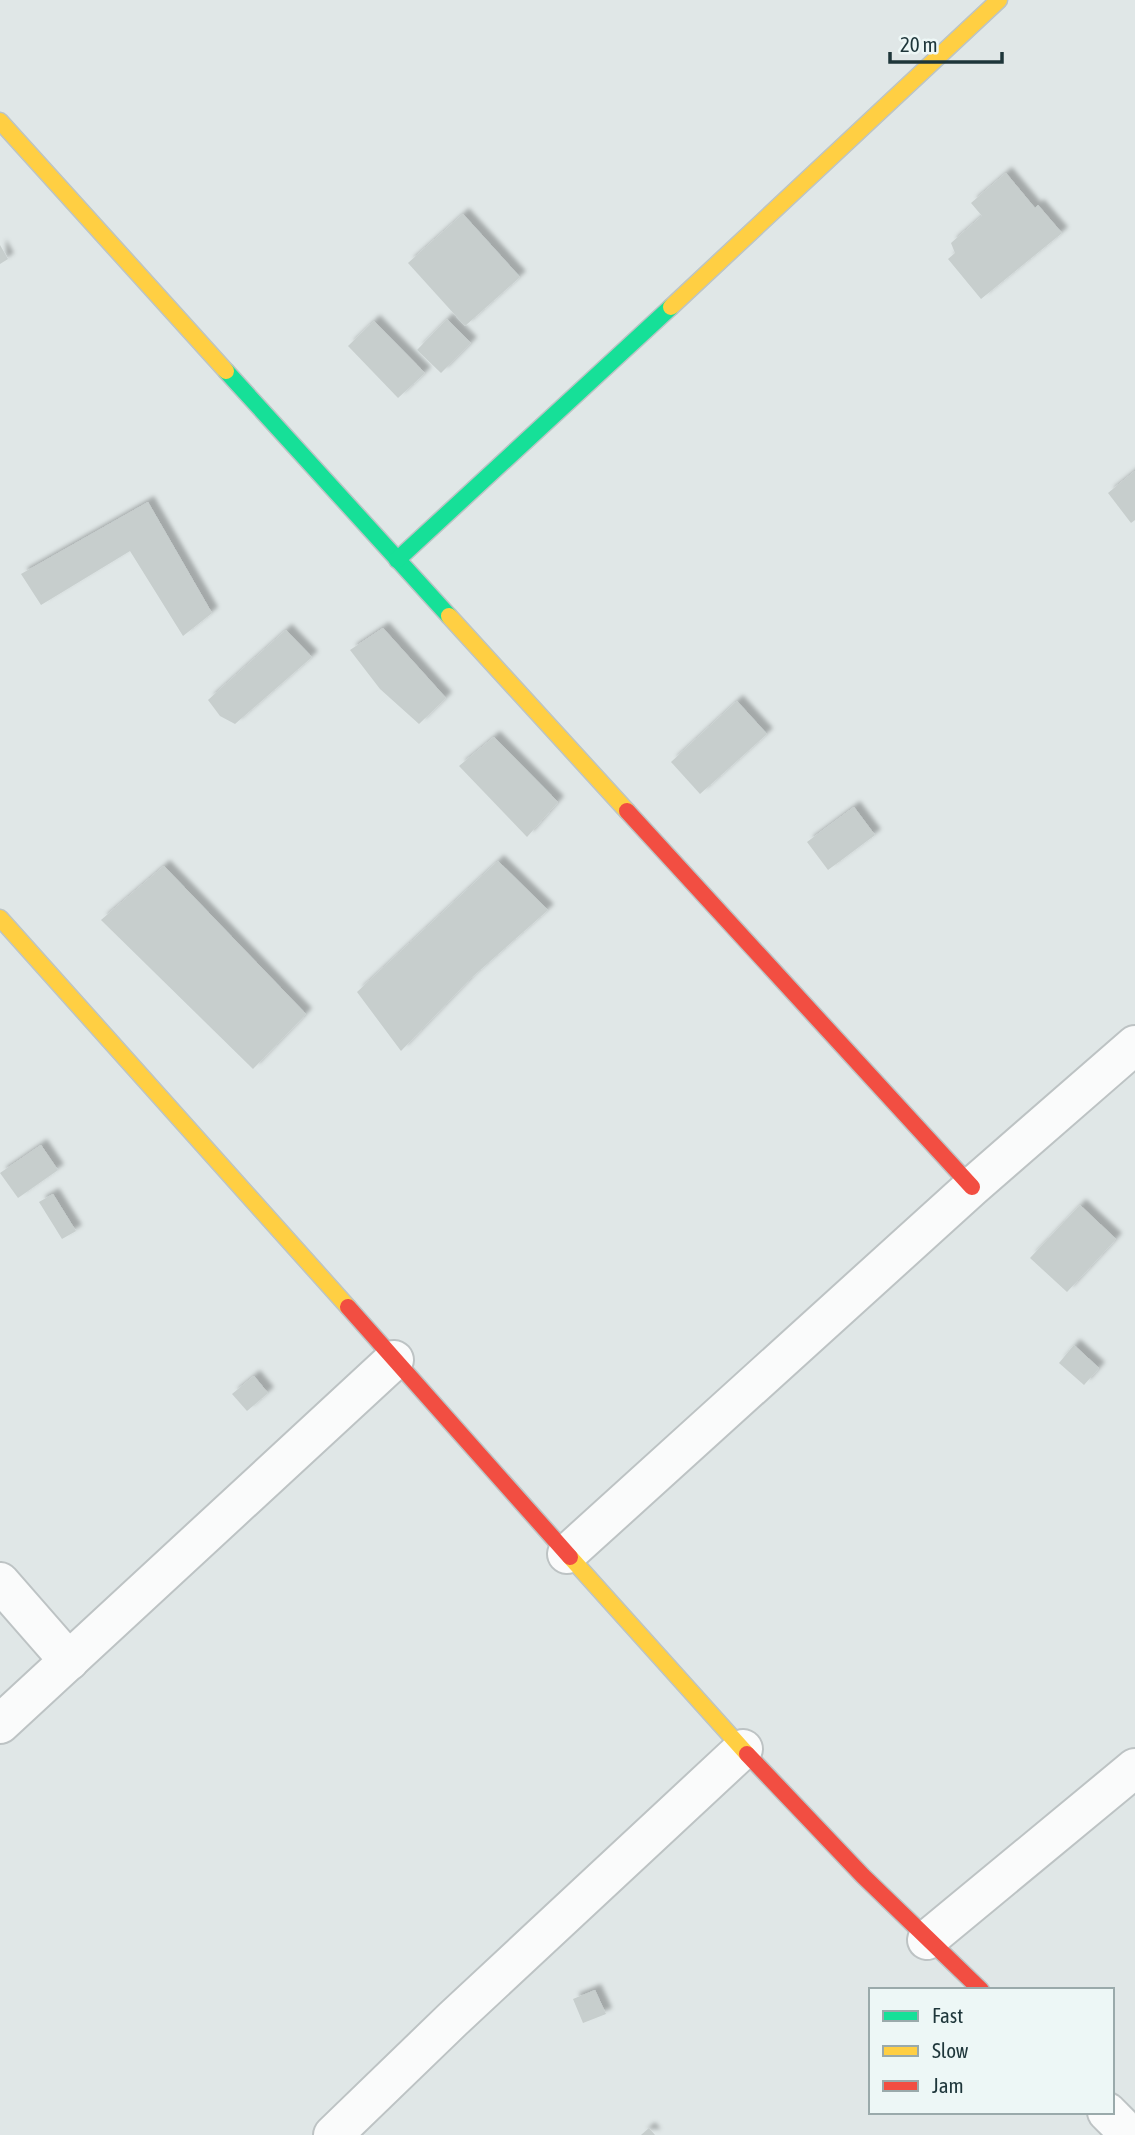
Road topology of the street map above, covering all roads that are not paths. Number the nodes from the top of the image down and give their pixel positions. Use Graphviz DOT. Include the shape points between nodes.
graph roads {
  1 [pos="999,0"];
  2 [pos="0,121"];
  3 [pos="397,560"];
  4 [pos="0,918"];
  5 [pos="1135,1045"];
  6 [pos="972,1187"];
  7 [pos="394,1360"];
  8 [pos="567,1554"];
  9 [pos="0,1582"];
  10 [pos="69,1661"];
  11 [pos="0,1724"];
  12 [pos="743,1749"];
  13 [pos="1135,1768"];
  14 [pos="927,1940"];
  15 [pos="979,1988"];
  16 [pos="1109,2114"];
  17 [pos="333,2135"];
  18 [pos="1130,2135"];
  1 -- 3 [label="street"];
  2 -- 3 [label="street"];
  3 -- 6 [label="street"];
  4 -- 7 [label="street"];
  5 -- 6 [label="street"];
  6 -- 8 [label="street"];
  7 -- 8 [label="street"];
  7 -- 10 [label="street"];
  8 -- 12 [label="street"];
  9 -- 10 [label="street"];
  10 -- 11 [label="street"];
  12 -- 14 [label="street"];
  12 -- 17 [label="street"];
  13 -- 14 [label="street"];
  14 -- 15 [label="street"];
  16 -- 18 [label="street"];
}
